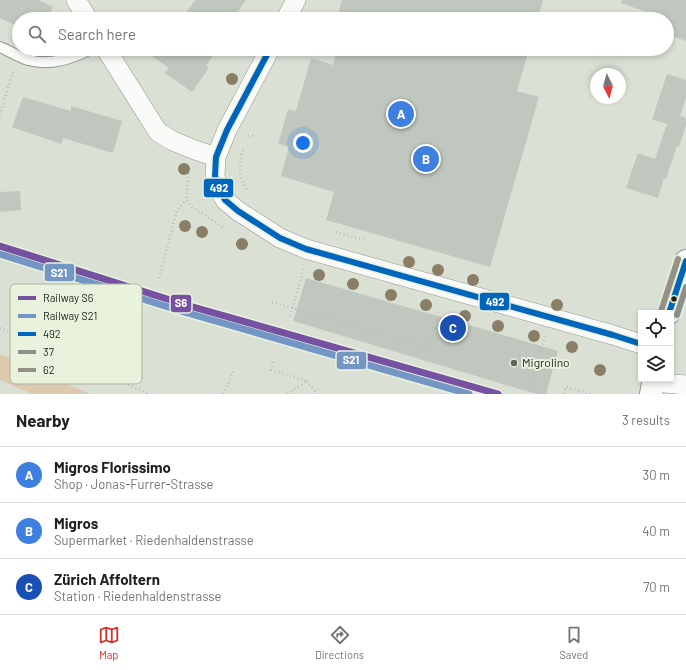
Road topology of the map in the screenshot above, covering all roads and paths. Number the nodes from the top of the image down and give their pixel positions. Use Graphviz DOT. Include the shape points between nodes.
graph roads {
  1 [pos="76,0"];
  2 [pos="296,0"];
  3 [pos="84,12"];
  4 [pos="290,12"];
  5 [pos="0,47"];
  6 [pos="12,52"];
  7 [pos="18,56"];
  8 [pos="20,56"];
  9 [pos="75,56"];
  10 [pos="110,56"];
  11 [pos="266,56"];
  12 [pos="0,115"];
  13 [pos="244,143"];
  14 [pos="216,157"];
  15 [pos="252,195"];
  16 [pos="186,200"];
  17 [pos="336,232"];
  18 [pos="364,240"];
  19 [pos="686,261"];
  20 [pos="306,262"];
  21 [pos="159,278"];
  22 [pos="272,302"];
  23 [pos="292,308"];
  24 [pos="670,310"];
  25 [pos="438,312"];
  26 [pos="290,316"];
  27 [pos="0,328"];
  28 [pos="546,331"];
  29 [pos="10,332"];
  30 [pos="638,343"];
  31 [pos="427,347"];
  32 [pos="432,358"];
  33 [pos="273,362"];
  34 [pos="235,369"];
  35 [pos="307,381"];
  36 [pos="126,384"];
  37 [pos="653,385"];
  38 [pos="686,385"];
  39 [pos="149,394"];
  40 [pos="223,394"];
  41 [pos="287,394"];
  42 [pos="317,394"];
  43 [pos="548,394"];
  44 [pos="564,394"];
  45 [pos="591,394"];
  1 -- 3 [label="street"];
  2 -- 4 [label="street"];
  5 -- 6 [label="lane"];
  7 -- 12 [label="path"];
  8 -- 9 [label="lane" via="28,60 48,62"];
  10 -- 14 [label="street" via="158,132 173,141"];
  11 -- 14 [label="street" via="227,130"];
  13 -- 15 [label="path" via="239,171 244,187"];
  14 -- 30 [label="street" via="215,176 225,200 280,238 329,256"];
  16 -- 21 [label="path" via="177,210"];
  17 -- 18 [label="path"];
  19 -- 24 [label="street"];
  20 -- 23 [label="path"];
  22 -- 23 [label="path"];
  23 -- 26 [label="path"];
  23 -- 31 [label="path"];
  25 -- 31 [label="path"];
  27 -- 29 [label="path"];
  28 -- 43 [label="path" via="530,389"];
  31 -- 32 [label="path" via="433,349"];
  33 -- 35 [label="path" via="270,370"];
  34 -- 40 [label="path"];
  35 -- 41 [label="path"];
  35 -- 42 [label="path"];
  36 -- 39 [label="path"];
  37 -- 38 [label="street"];
  44 -- 45 [label="path" via="566,387"];
}
